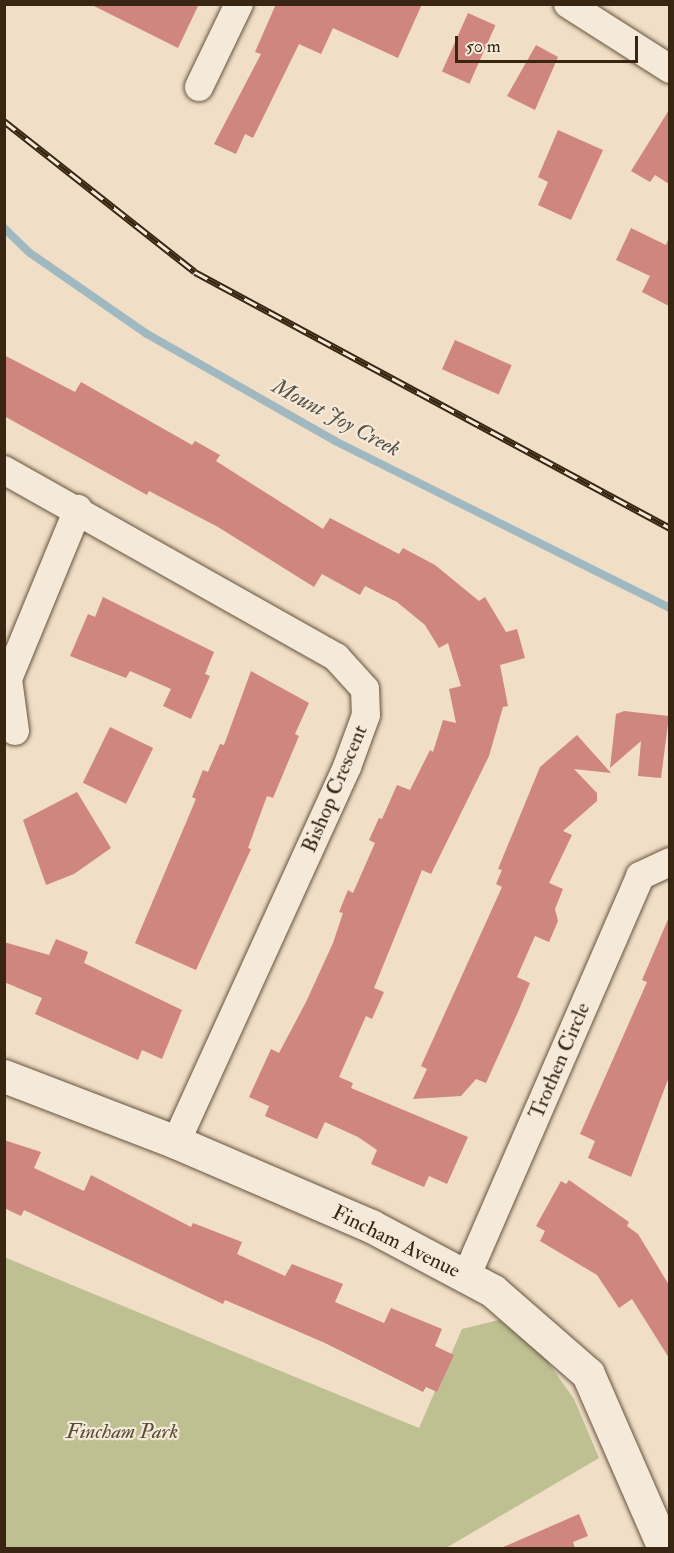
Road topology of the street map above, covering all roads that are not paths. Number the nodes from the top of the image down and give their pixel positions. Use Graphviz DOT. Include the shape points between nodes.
graph roads {
  1 [pos="239,4"];
  2 [pos="568,4"];
  3 [pos="669,69"];
  4 [pos="199,87"];
  5 [pos="4,470"];
  6 [pos="78,509"];
  7 [pos="15,731"];
  8 [pos="669,862"];
  9 [pos="4,1076"];
  10 [pos="176,1142"];
  11 [pos="466,1277"];
  12 [pos="664,1548"];
  1 -- 4 [label="street"];
  2 -- 3 [label="street"];
  5 -- 6 [label="street, Bishop Crescent"];
  6 -- 7 [label="street" via="9,680"];
  6 -- 10 [label="street, Bishop Crescent" via="336,657 365,689 366,715 347,767"];
  8 -- 11 [label="street, Trothen Circle" via="640,876"];
  9 -- 10 [label="street, Fincham Avenue"];
  10 -- 11 [label="street, Fincham Avenue" via="371,1226"];
  11 -- 12 [label="street, Fincham Avenue" via="493,1291 588,1374"];
}
